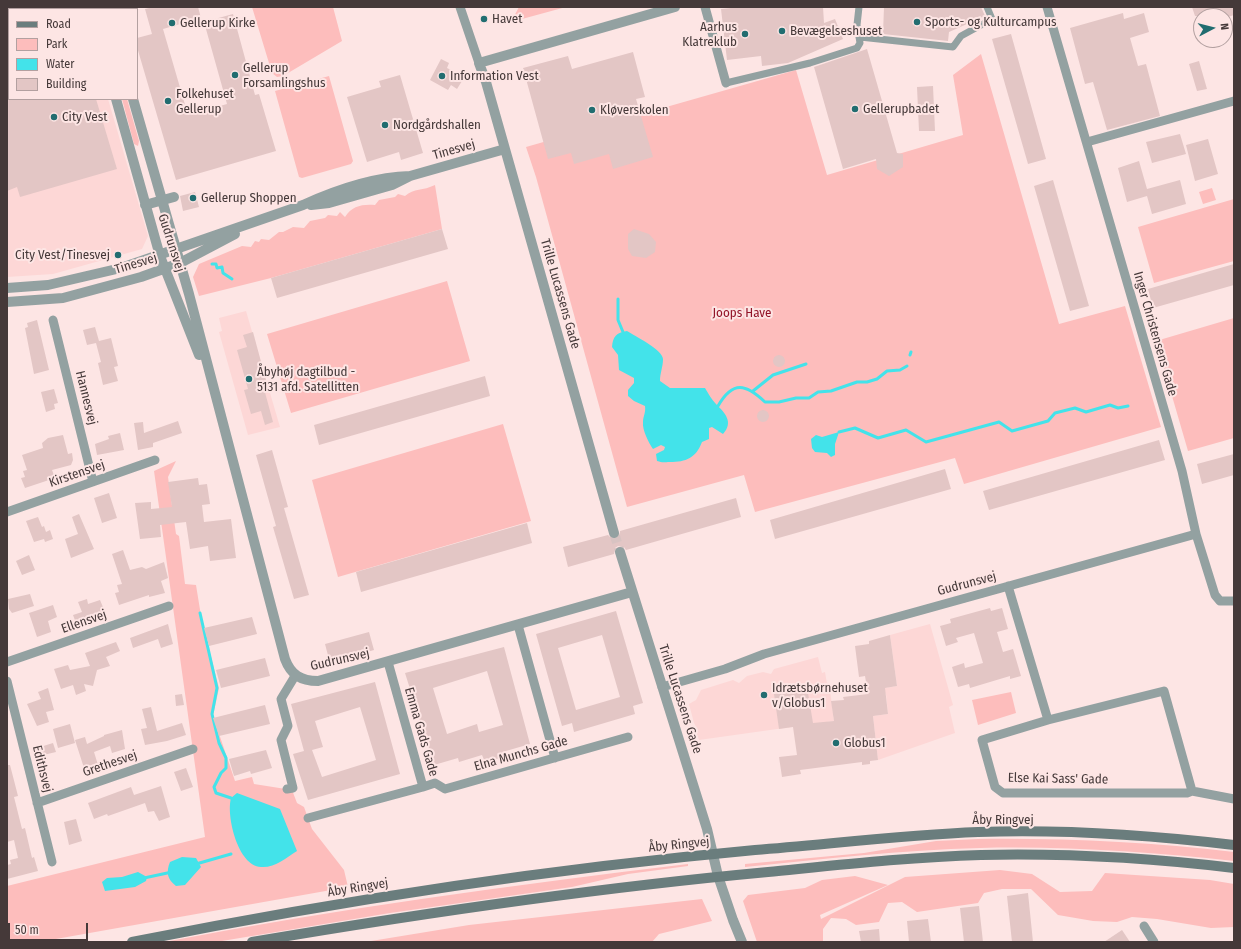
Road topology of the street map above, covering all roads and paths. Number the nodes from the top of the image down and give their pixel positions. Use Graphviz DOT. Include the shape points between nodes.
graph roads {
  1 [pos="460,7"];
  2 [pos="675,7"];
  3 [pos="705,7"];
  4 [pos="858,7"];
  5 [pos="987,7"];
  6 [pos="1047,7"];
  7 [pos="860,36"];
  8 [pos="479,63"];
  9 [pos="726,83"];
  10 [pos="116,100"];
  11 [pos="133,100"];
  12 [pos="1234,101"];
  13 [pos="1087,142"];
  14 [pos="505,149"];
  15 [pos="174,197"];
  16 [pos="162,200"];
  17 [pos="146,205"];
  18 [pos="263,219"];
  19 [pos="176,250"];
  20 [pos="160,256"];
  21 [pos="180,263"];
  22 [pos="165,270"];
  23 [pos="7,288"];
  24 [pos="7,302"];
  25 [pos="53,320"];
  26 [pos="214,390"];
  27 [pos="155,460"];
  28 [pos="93,482"];
  29 [pos="7,512"];
  30 [pos="614,533"];
  31 [pos="1196,534"];
  32 [pos="620,552"];
  33 [pos="1008,586"];
  34 [pos="632,592"];
  35 [pos="1234,601"];
  36 [pos="169,606"];
  37 [pos="518,624"];
  38 [pos="7,662"];
  39 [pos="388,662"];
  40 [pos="295,676"];
  41 [pos="7,682"];
  42 [pos="662,687"];
  43 [pos="1048,720"];
  44 [pos="628,737"];
  45 [pos="193,749"];
  46 [pos="555,758"];
  47 [pos="423,786"];
  48 [pos="287,789"];
  49 [pos="1192,791"];
  50 [pos="1234,800"];
  51 [pos="37,803"];
  52 [pos="308,818"];
  53 [pos="1234,845"];
  54 [pos="713,854"];
  55 [pos="52,862"];
  56 [pos="1234,868"];
  57 [pos="718,876"];
  58 [pos="1144,926"];
  59 [pos="132,942"];
  60 [pos="252,942"];
  61 [pos="742,942"];
  62 [pos="1154,942"];
  1 -- 8 [label="street"];
  2 -- 8 [label="street"];
  3 -- 9 [label="street"];
  4 -- 7 [label="street" via="857,25"];
  5 -- 7 [label="street" via="992,19 961,36 953,47"];
  6 -- 13 [label="street, Inger Christensens Gade"];
  7 -- 9 [label="street" via="857,48 810,63"];
  8 -- 14 [label="street, Trille Lucassens Gade"];
  10 -- 17 [label="street, Gudrunsvej"];
  11 -- 16 [label="street, Gudrunsvej"];
  12 -- 13 [label="street"];
  13 -- 31 [label="street, Inger Christensens Gade" via="1182,471"];
  14 -- 18 [label="street, Tinesvej" via="410,176 392,185 337,201 303,205"];
  14 -- 30 [label="street, Trille Lucassens Gade"];
  15 -- 16 [label="street"];
  16 -- 17 [label="street"];
  16 -- 19 [label="street, Gudrunsvej"];
  17 -- 20 [label="street, Gudrunsvej"];
  18 -- 19 [label="street, Tinesvej"];
  18 -- 21 [label="street, Tinesvej"];
  19 -- 20 [label="street, Tinesvej"];
  19 -- 21 [label="street, Gudrunsvej"];
  20 -- 22 [label="street, Gudrunsvej"];
  20 -- 23 [label="street, Tinesvej" via="74,280"];
  21 -- 22 [label="street, Tinesvej"];
  21 -- 26 [label="street, Gudrunsvej"];
  22 -- 24 [label="street, Tinesvej" via="78,295"];
  22 -- 26 [label="street, Gudrunsvej"];
  25 -- 28 [label="street, Hannesvej"];
  26 -- 40 [label="street, Gudrunsvej" via="285,659 288,669"];
  27 -- 28 [label="street, Kirstensvej"];
  28 -- 29 [label="street, Kirstensvej"];
  31 -- 33 [label="street, Gudrunsvej"];
  31 -- 35 [label="street" via="1215,595 1220,601"];
  32 -- 34 [label="street, Trille Lucassens Gade"];
  33 -- 42 [label="street, Gudrunsvej" via="764,654 725,669"];
  33 -- 43 [label="street"];
  34 -- 37 [label="street, Gudrunsvej"];
  34 -- 42 [label="street, Trille Lucassens Gade"];
  36 -- 38 [label="street, Ellensvej"];
  37 -- 39 [label="street, Gudrunsvej"];
  37 -- 46 [label="street"];
  39 -- 40 [label="street, Gudrunsvej" via="318,681 306,681"];
  39 -- 47 [label="street, Emma Gads Gade"];
  40 -- 48 [label="street" via="281,699 288,726 281,740 293,788"];
  41 -- 51 [label="street, Edithsvej"];
  42 -- 54 [label="street, Trille Lucassens Gade"];
  43 -- 49 [label="street, Else Kai Sass' Gade" via="1164,690"];
  43 -- 49 [label="street, Else Kai Sass' Gade" via="982,740 995,786 1003,792"];
  44 -- 46 [label="street, Elna Munchs Gade"];
  45 -- 51 [label="street, Grethesvej"];
  46 -- 47 [label="street, Elna Munchs Gade" via="445,789 435,783"];
  47 -- 52 [label="street, Emma Gads Gade"];
  49 -- 50 [label="street"];
  51 -- 55 [label="street, Edithsvej"];
  53 -- 54 [label="main road, Åby Ringvej" via="1088,834 980,832"];
  54 -- 57 [label="street, Trille Lucassens Gade"];
  54 -- 59 [label="main road, Åby Ringvej" via="373,899"];
  56 -- 57 [label="main road" via="1087,856 981,855"];
  57 -- 60 [label="main road" via="508,902"];
  57 -- 61 [label="street, Trille Lucassens Gade"];
  58 -- 62 [label="street"];
}
